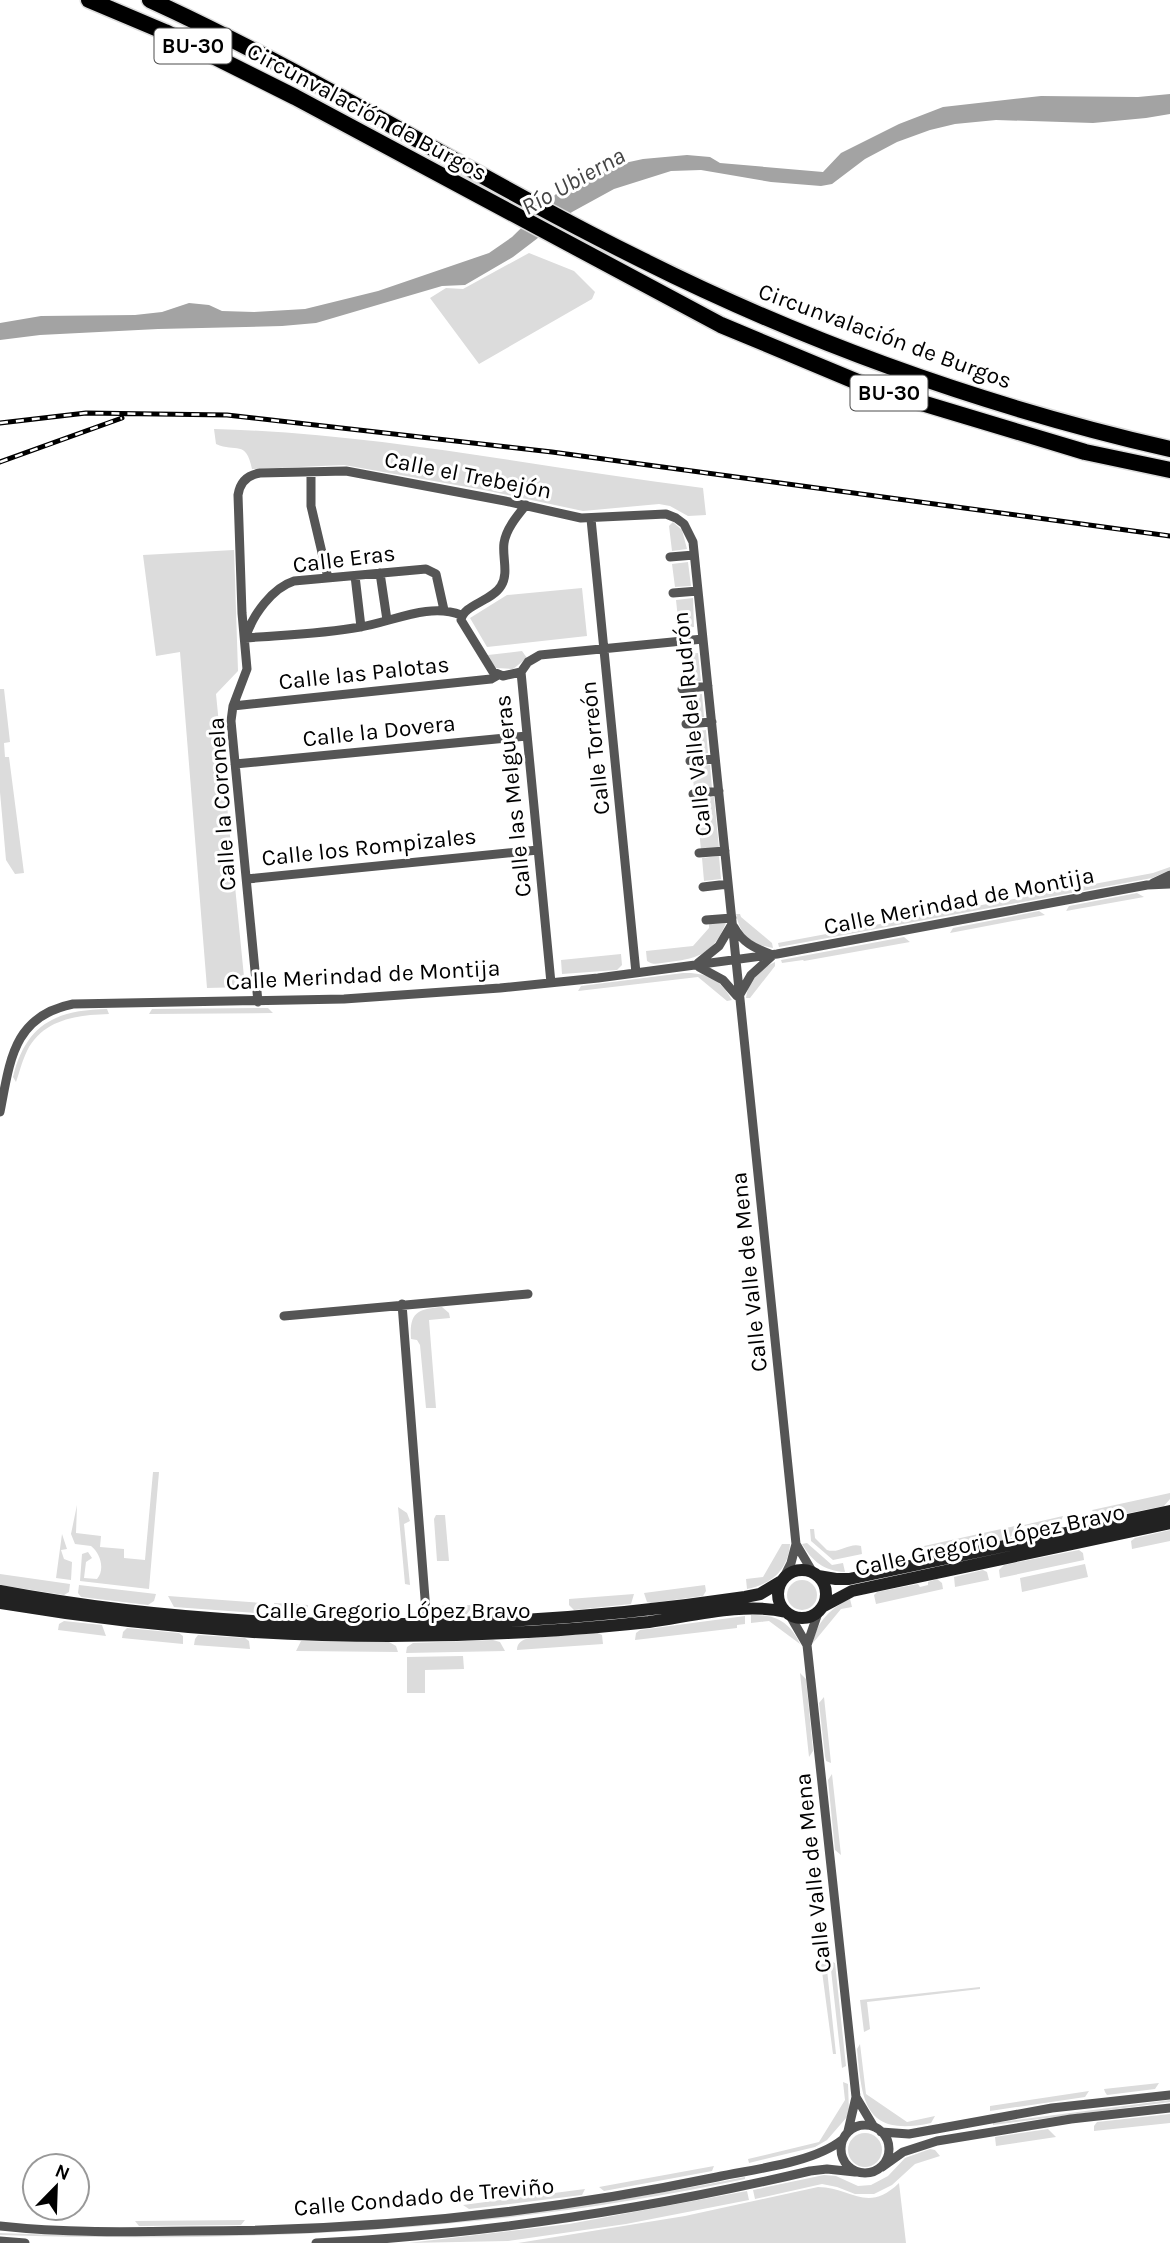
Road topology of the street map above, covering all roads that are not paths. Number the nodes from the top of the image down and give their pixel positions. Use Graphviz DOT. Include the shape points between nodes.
graph roads {
  1 [pos="89,0"];
  2 [pos="150,0"];
  3 [pos="1170,449"];
  4 [pos="1170,470"];
  5 [pos="311,472"];
  6 [pos="243,481"];
  7 [pos="526,505"];
  8 [pos="591,519"];
  9 [pos="684,524"];
  10 [pos="694,555"];
  11 [pos="670,557"];
  12 [pos="380,573"];
  13 [pos="355,576"];
  14 [pos="328,578"];
  15 [pos="698,591"];
  16 [pos="673,593"];
  17 [pos="444,610"];
  18 [pos="461,615"];
  19 [pos="387,620"];
  20 [pos="360,627"];
  21 [pos="245,638"];
  22 [pos="703,639"];
  23 [pos="604,648"];
  24 [pos="521,672"];
  25 [pos="498,676"];
  26 [pos="708,687"];
  27 [pos="682,689"];
  28 [pos="233,706"];
  29 [pos="712,722"];
  30 [pos="686,724"];
  31 [pos="527,736"];
  32 [pos="715,759"];
  33 [pos="690,761"];
  34 [pos="235,764"];
  35 [pos="719,791"];
  36 [pos="693,794"];
  37 [pos="538,849"];
  38 [pos="725,851"];
  39 [pos="699,853"];
  40 [pos="1170,875"];
  41 [pos="247,879"];
  42 [pos="729,884"];
  43 [pos="1152,884"];
  44 [pos="1170,884"];
  45 [pos="703,887"];
  46 [pos="706,920"];
  47 [pos="732,920"];
  48 [pos="773,955"];
  49 [pos="735,961"];
  50 [pos="693,966"];
  51 [pos="636,973"];
  52 [pos="551,983"];
  53 [pos="738,997"];
  54 [pos="258,1002"];
  55 [pos="0,1112"];
  56 [pos="528,1294"];
  57 [pos="402,1304"];
  58 [pos="285,1316"];
  59 [pos="1170,1511"];
  60 [pos="1170,1524"];
  61 [pos="796,1544"];
  62 [pos="815,1574"];
  63 [pos="782,1581"];
  64 [pos="0,1591"];
  65 [pos="0,1603"];
  66 [pos="821,1608"];
  67 [pos="787,1613"];
  68 [pos="427,1623"];
  69 [pos="807,1645"];
  70 [pos="1170,2095"];
  71 [pos="856,2097"];
  72 [pos="1170,2108"];
  73 [pos="878,2130"];
  74 [pos="845,2136"];
  75 [pos="882,2166"];
  76 [pos="855,2172"];
  77 [pos="0,2226"];
  78 [pos="0,2241"];
  79 [pos="25,2243"];
  80 [pos="316,2243"];
  1 -- 4 [label="highway, Circunvalación de Burgos / BU-30" via="295,97 720,325 872,388 1085,452"];
  2 -- 3 [label="highway, Circunvalación de Burgos / BU-30" via="237,42 542,209 744,309 876,362 1065,423"];
  5 -- 6 [label="street, Calle el Trebejón" via="256,474"];
  5 -- 7 [label="street, Calle el Trebejón" via="346,471"];
  5 -- 14 [label="street" via="311,506"];
  6 -- 21 [label="street, Calle la Coronela" via="238,495"];
  7 -- 8 [label="street, Calle el Trebejón"];
  7 -- 18 [label="street" via="504,540 501,587"];
  8 -- 9 [label="street, Calle el Trebejón" via="657,513"];
  8 -- 23 [label="street, Calle Torreón"];
  9 -- 10 [label="street, Calle Valle del Rudrón"];
  10 -- 11 [label="street"];
  10 -- 15 [label="street, Calle Valle del Rudrón"];
  12 -- 13 [label="street, Calle Eras"];
  12 -- 17 [label="street, Calle Eras" via="433,571"];
  12 -- 19 [label="street"];
  13 -- 14 [label="street, Calle Eras"];
  13 -- 20 [label="street"];
  14 -- 21 [label="street, Calle Eras" via="283,586 255,616"];
  15 -- 16 [label="street"];
  15 -- 22 [label="street, Calle Valle del Rudrón"];
  17 -- 18 [label="street"];
  17 -- 19 [label="street"];
  18 -- 25 [label="street, Calle las Melgueras" via="487,666"];
  19 -- 20 [label="street"];
  20 -- 21 [label="street"];
  21 -- 28 [label="street, Calle la Coronela" via="246,676"];
  22 -- 23 [label="street"];
  22 -- 26 [label="street, Calle Valle del Rudrón"];
  23 -- 24 [label="street" via="540,655"];
  23 -- 51 [label="street, Calle Torreón"];
  24 -- 25 [label="street, Calle las Melgueras"];
  24 -- 31 [label="street, Calle las Melgueras"];
  25 -- 28 [label="street, Calle las Palotas"];
  26 -- 27 [label="street"];
  26 -- 29 [label="street, Calle Valle del Rudrón"];
  28 -- 34 [label="street, Calle la Coronela"];
  29 -- 30 [label="street"];
  29 -- 32 [label="street, Calle Valle del Rudrón"];
  31 -- 34 [label="street, Calle la Dovera"];
  31 -- 37 [label="street, Calle las Melgueras"];
  32 -- 33 [label="street"];
  32 -- 35 [label="street, Calle Valle del Rudrón"];
  34 -- 41 [label="street, Calle la Coronela"];
  35 -- 36 [label="street"];
  35 -- 38 [label="street, Calle Valle del Rudrón"];
  37 -- 41 [label="street, Calle los Rompizales"];
  37 -- 52 [label="street, Calle las Melgueras"];
  38 -- 39 [label="street"];
  38 -- 42 [label="street, Calle Valle del Rudrón"];
  40 -- 43 [label="street, Calle Merindad de Montija"];
  41 -- 54 [label="street, Calle la Coronela"];
  42 -- 45 [label="street"];
  42 -- 47 [label="street, Calle Valle del Rudrón"];
  43 -- 44 [label="street, Calle Merindad de Montija"];
  43 -- 48 [label="street, Calle Merindad de Montija"];
  46 -- 47 [label="street"];
  47 -- 48 [label="street" via="739,937"];
  47 -- 49 [label="street, Calle Valle del Rudrón"];
  47 -- 50 [label="street" via="719,946"];
  48 -- 49 [label="street, Calle Merindad de Montija"];
  48 -- 53 [label="street" via="751,975"];
  49 -- 50 [label="street, Calle Merindad de Montija"];
  49 -- 53 [label="street, Calle Valle de Mena"];
  50 -- 51 [label="street, Calle Merindad de Montija"];
  50 -- 53 [label="street" via="715,974"];
  51 -- 52 [label="street, Calle Merindad de Montija"];
  52 -- 54 [label="street, Calle Merindad de Montija"];
  53 -- 61 [label="street, Calle Valle de Mena"];
  54 -- 55 [label="street, Calle Merindad de Montija" via="73,1004 52,1010 37,1018 18,1041"];
  56 -- 57 [label="street"];
  57 -- 58 [label="street"];
  57 -- 68 [label="street, Calle Gregorio López Bravo"];
  59 -- 62 [label="main road, Calle Gregorio López Bravo" via="849,1579"];
  60 -- 66 [label="main road, Calle Gregorio López Bravo" via="852,1591"];
  61 -- 62 [label="street, Calle Valle de Mena"];
  61 -- 63 [label="street, Calle Valle de Mena"];
  62 -- 63 [label="main road" via="794,1571"];
  62 -- 66 [label="main road" via="826,1591"];
  63 -- 67 [label="main road" via="778,1596"];
  63 -- 68 [label="main road, Calle Gregorio López Bravo" via="760,1594 630,1612"];
  64 -- 68 [label="main road, Calle Gregorio López Bravo" via="193,1616"];
  65 -- 67 [label="main road, Calle Gregorio López Bravo" via="190,1628 377,1636 574,1629 759,1607"];
  66 -- 67 [label="main road" via="805,1618"];
  66 -- 69 [label="street, Calle Valle de Mena"];
  67 -- 69 [label="street, Calle Valle de Mena"];
  69 -- 71 [label="street, Calle Valle de Mena"];
  70 -- 73 [label="street" via="1052,2108 909,2134"];
  71 -- 73 [label="street, Calle Valle de Mena"];
  71 -- 74 [label="street, Calle Valle de Mena"];
  72 -- 75 [label="street" via="937,2141 902,2152"];
  73 -- 74 [label="street" via="861,2126"];
  73 -- 75 [label="street" via="886,2138 889,2153"];
  74 -- 76 [label="street" via="841,2147 844,2162"];
  74 -- 77 [label="street, Calle Condado de Treviño" via="820,2154 665,2188 458,2217 240,2231"];
  75 -- 76 [label="street" via="869,2173"];
  76 -- 80 [label="street, Calle Condado de Treviño" via="810,2171 670,2201 508,2226"];
  78 -- 79 [label="street"];
}
